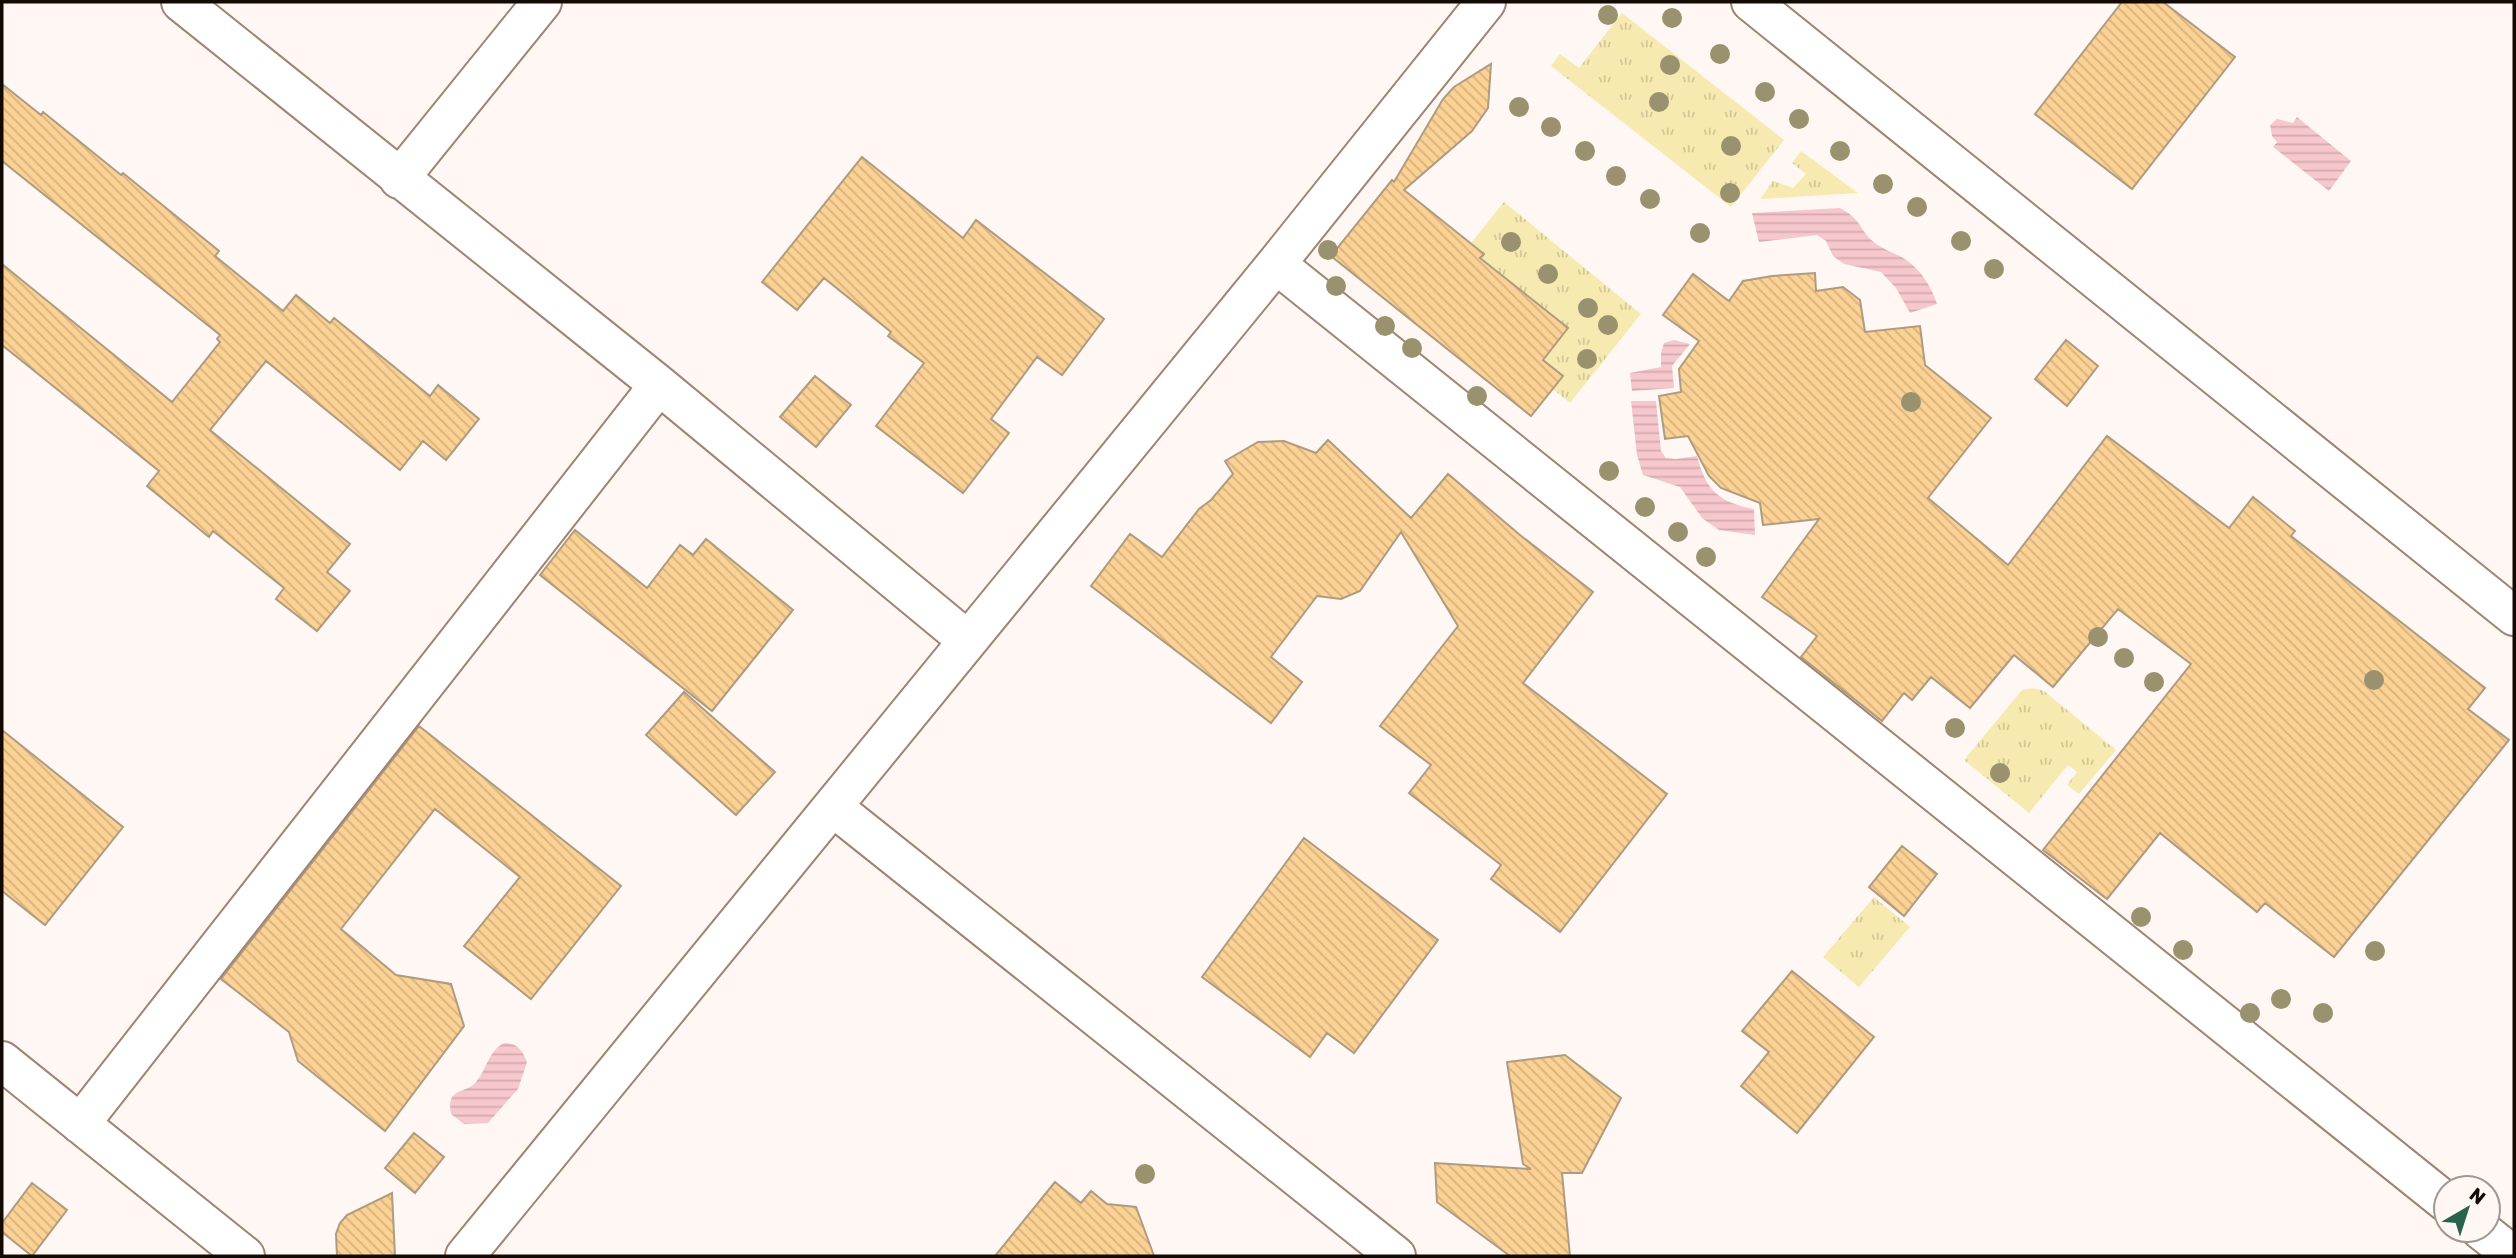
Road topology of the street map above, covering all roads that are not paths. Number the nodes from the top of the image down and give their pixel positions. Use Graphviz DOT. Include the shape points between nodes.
graph roads {
  1 [pos="181,2"];
  2 [pos="542,2"];
  3 [pos="1486,2"];
  4 [pos="1751,2"];
  5 [pos="399,178"];
  6 [pos="1276,264"];
  7 [pos="659,385"];
  8 [pos="2514,616"];
  9 [pos="968,640"];
  10 [pos="833,807"];
  11 [pos="2,1060"];
  12 [pos="80,1124"];
  13 [pos="2432,1191"];
  14 [pos="2499,1244"];
  15 [pos="245,1256"];
  16 [pos="465,1256"];
  17 [pos="1396,1256"];
  18 [pos="2514,1256"];
  1 -- 5 [label="street"];
  2 -- 5 [label="street"];
  3 -- 6 [label="street"];
  4 -- 8 [label="street"];
  5 -- 7 [label="street"];
  6 -- 9 [label="street"];
  6 -- 13 [label="street"];
  7 -- 9 [label="street"];
  7 -- 12 [label="street"];
  9 -- 10 [label="street"];
  10 -- 16 [label="street"];
  10 -- 17 [label="street"];
  11 -- 12 [label="street"];
  12 -- 15 [label="street"];
  14 -- 18 [label="street"];
}
